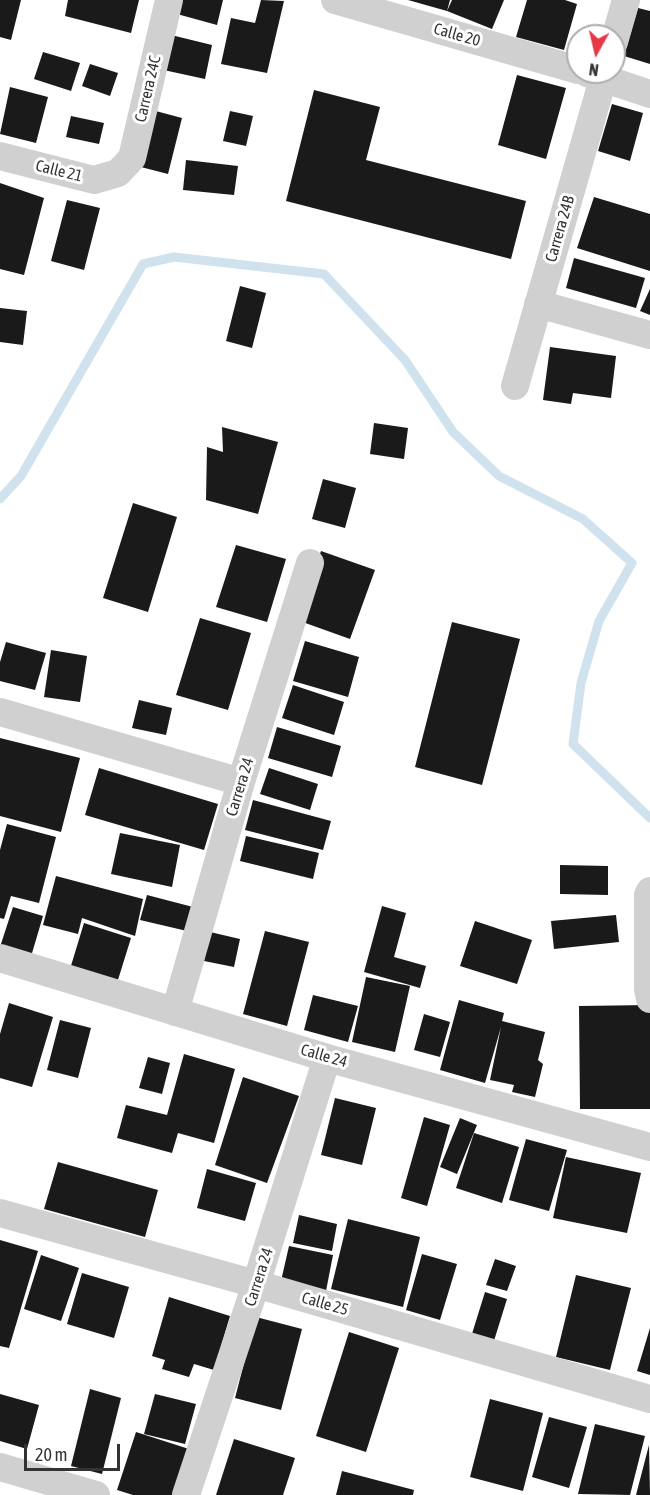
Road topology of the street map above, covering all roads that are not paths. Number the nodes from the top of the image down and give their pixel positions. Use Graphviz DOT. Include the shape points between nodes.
graph roads {
  1 [pos="169,0"];
  2 [pos="335,0"];
  3 [pos="626,0"];
  4 [pos="619,24"];
  5 [pos="566,65"];
  6 [pos="590,84"];
  7 [pos="623,84"];
  8 [pos="650,94"];
  9 [pos="0,156"];
  10 [pos="118,173"];
  11 [pos="538,304"];
  12 [pos="650,335"];
  13 [pos="515,386"];
  14 [pos="310,563"];
  15 [pos="0,712"];
  16 [pos="241,782"];
  17 [pos="650,891"];
  18 [pos="0,958"];
  19 [pos="650,999"];
  20 [pos="175,1012"];
  21 [pos="327,1058"];
  22 [pos="650,1147"];
  23 [pos="0,1213"];
  24 [pos="256,1284"];
  25 [pos="650,1399"];
  26 [pos="0,1467"];
  27 [pos="96,1495"];
  28 [pos="186,1495"];
  1 -- 10 [label="street, Carrera 24C" via="132,158"];
  2 -- 5 [label="street, Calle 20"];
  3 -- 4 [label="street"];
  6 -- 11 [label="street, Carrera 24B"];
  7 -- 8 [label="street, Calle 20"];
  9 -- 10 [label="street, Calle 21" via="94,180"];
  11 -- 12 [label="street"];
  11 -- 13 [label="street, Carrera 24B"];
  14 -- 16 [label="street, Carrera 24"];
  15 -- 16 [label="street"];
  16 -- 20 [label="street, Carrera 24"];
  17 -- 19 [label="street"];
  18 -- 20 [label="street, Calle 24"];
  20 -- 21 [label="street, Calle 24"];
  21 -- 22 [label="street, Calle 24"];
  21 -- 24 [label="street, Carrera 24"];
  23 -- 24 [label="street, Calle 25"];
  24 -- 25 [label="street, Calle 25"];
  24 -- 28 [label="street, Carrera 24"];
  26 -- 27 [label="street"];
}
